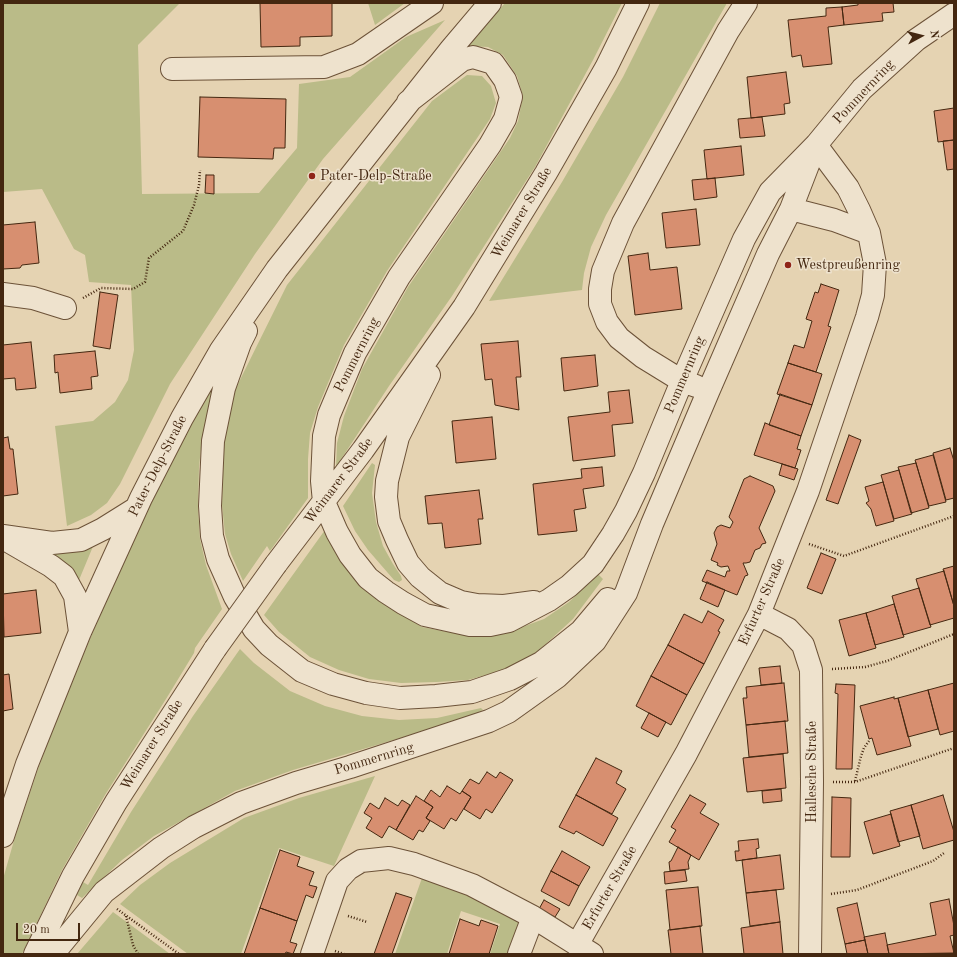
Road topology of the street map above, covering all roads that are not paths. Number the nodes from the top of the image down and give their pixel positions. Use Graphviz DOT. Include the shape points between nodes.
graph roads {
  1 [pos="432,3"];
  2 [pos="490,3"];
  3 [pos="638,3"];
  4 [pos="746,3"];
  5 [pos="954,14"];
  6 [pos="172,69"];
  7 [pos="408,102"];
  8 [pos="816,146"];
  9 [pos="791,209"];
  10 [pos="869,233"];
  11 [pos="277,269"];
  12 [pos="3,294"];
  13 [pos="464,307"];
  14 [pos="65,308"];
  15 [pos="682,381"];
  16 [pos="708,392"];
  17 [pos="324,502"];
  18 [pos="135,509"];
  19 [pos="652,524"];
  20 [pos="3,537"];
  21 [pos="549,600"];
  22 [pos="759,614"];
  23 [pos="80,632"];
  24 [pos="3,836"];
  25 [pos="533,917"];
  26 [pos="585,949"];
  27 [pos="322,952"];
  28 [pos="35,954"];
  29 [pos="53,954"];
  30 [pos="519,954"];
  31 [pos="810,954"];
  1 -- 6 [label="street" via="358,54 324,67"];
  2 -- 7 [label="street, Pater-Delp-Straße"];
  3 -- 13 [label="street, Weimarer Straße" via="606,68 546,173"];
  4 -- 15 [label="street" via="728,31 623,223 603,271 600,304 607,322 619,338 643,357"];
  5 -- 8 [label="street, Pommernring" via="916,40 862,89"];
  7 -- 11 [label="street, Pater-Delp-Straße"];
  7 -- 17 [label="street, Pommernring" via="462,60 473,57 493,63 505,80 511,97 505,119 490,145 399,277 355,352 329,414 324,436"];
  8 -- 9 [label="street, Pommernring"];
  8 -- 10 [label="street, Erfurter Straße" via="848,188"];
  8 -- 15 [label="street, Pommernring" via="770,192 757,213"];
  9 -- 10 [label="street" via="834,220"];
  9 -- 16 [label="street, Pommernring" via="768,254"];
  10 -- 22 [label="street, Erfurter Straße" via="875,264 873,295 808,492"];
  11 -- 18 [label="street, Pater-Delp-Straße" via="221,350"];
  11 -- 19 [label="street, Pommernring" via="240,343 224,388 213,441 210,506 212,536 218,559 235,597 254,629 269,645 302,671 366,694 400,698 472,692 510,679 541,663 581,631 618,586"];
  12 -- 14 [label="street" via="33,298"];
  13 -- 17 [label="street, Weimarer Straße"];
  13 -- 21 [label="street, Pommernring" via="398,437 387,481 388,521 408,563 420,577 440,593 461,602 477,605 504,606"];
  15 -- 16 [label="street"];
  15 -- 21 [label="street, Pommernring" via="644,473 613,534 592,564 569,586"];
  16 -- 19 [label="street, Pommernring"];
  17 -- 21 [label="street, Pommernring" via="350,555 368,578 403,603 425,614 470,625 490,625 509,621"];
  17 -- 28 [label="street, Weimarer Straße, bridge" via="215,649 116,802 73,876"];
  18 -- 20 [label="street" via="81,540 52,543"];
  18 -- 23 [label="street, Pater-Delp-Straße"];
  19 -- 29 [label="street, Pommernring" via="626,593 594,641 556,677 508,712 490,721 240,803 194,827 161,848 104,892"];
  20 -- 23 [label="street" via="64,576 75,596"];
  22 -- 26 [label="street, Erfurter Straße"];
  22 -- 31 [label="street, Hallesche Straße" via="788,629 803,645 811,670"];
  23 -- 24 [label="street, Pater-Delp-Straße" via="27,764"];
  25 -- 26 [label="street, Erfurter Straße"];
  25 -- 27 [label="street, Erfurter Straße" via="472,885 414,864 389,858 361,861 348,869 337,881"];
  25 -- 30 [label="street"];
}
